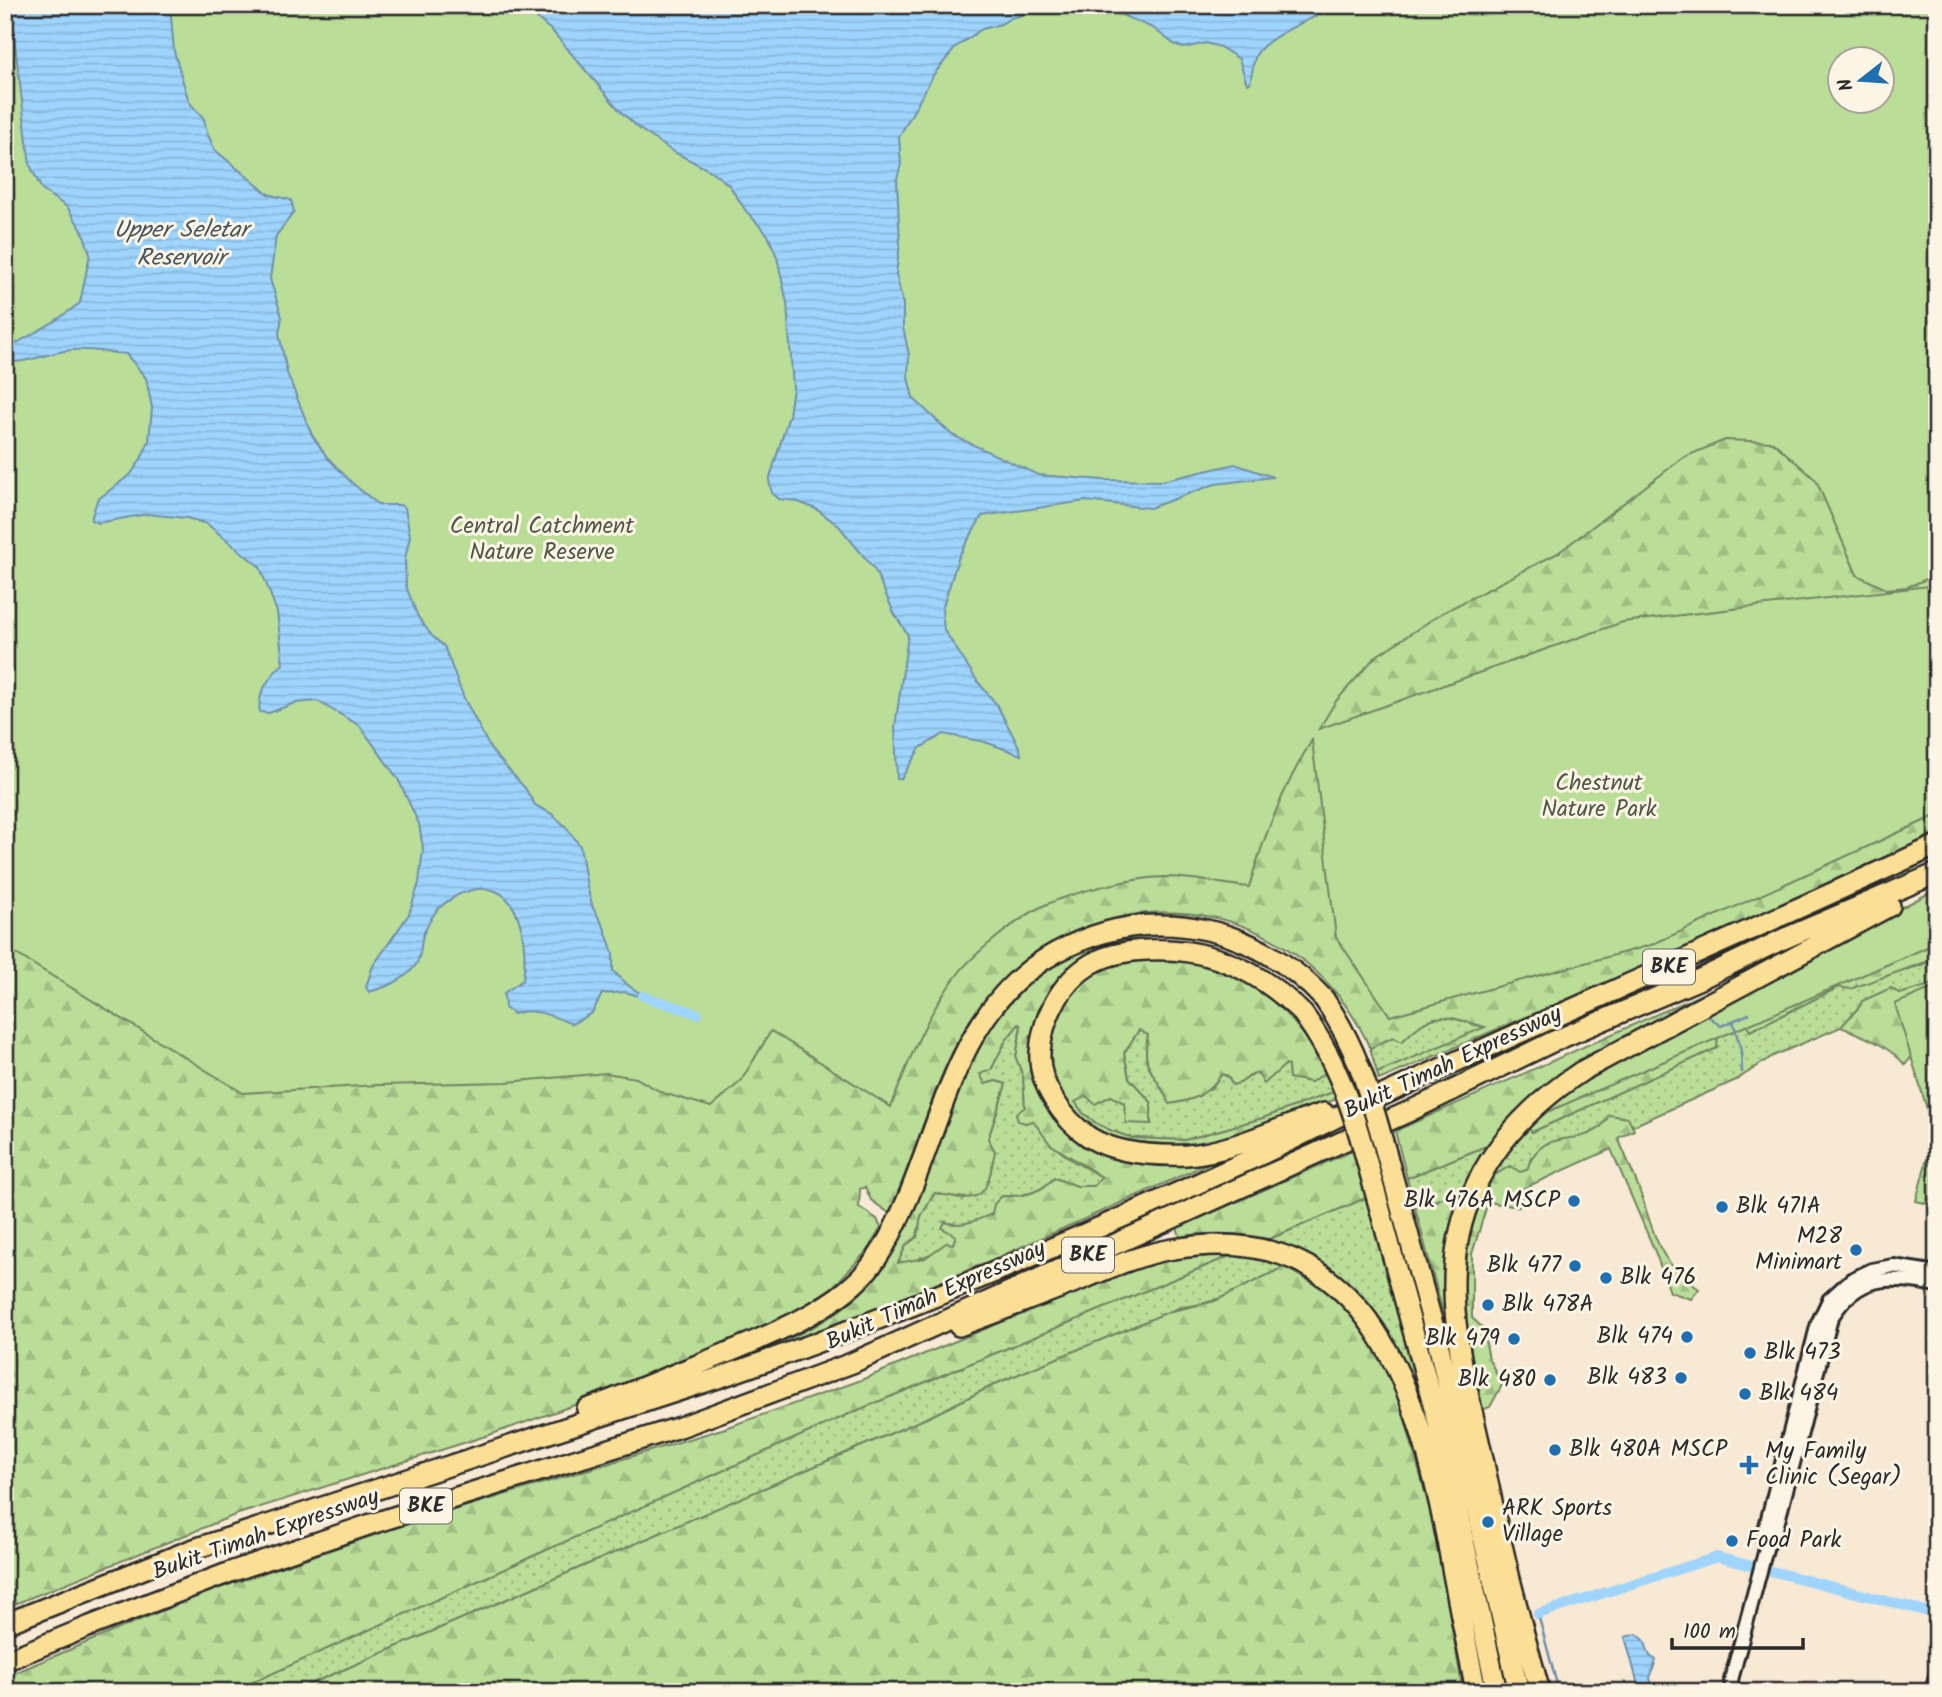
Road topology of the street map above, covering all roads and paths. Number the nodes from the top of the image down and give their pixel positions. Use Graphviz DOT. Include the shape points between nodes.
graph roads {
  1 [pos="1937,845"];
  2 [pos="1937,873"];
  3 [pos="1375,1098"];
  4 [pos="1937,1273"];
  5 [pos="1937,1285"];
  6 [pos="852,1363"];
  7 [pos="520,1441"];
  8 [pos="1767,1545"];
  9 [pos="5,1624"];
  10 [pos="1495,1634"];
  11 [pos="5,1661"];
  12 [pos="1732,1686"];
  13 [pos="1476,1692"];
  14 [pos="1497,1692"];
  15 [pos="1520,1692"];
  16 [pos="1538,1692"];
  17 [pos="1722,1692"];
  1 -- 3 [label="highway, Bukit Timah Expressway / BKE"];
  2 -- 6 [label="highway, Bukit Timah Expressway / BKE" via="1552,1042 1398,1117"];
  2 -- 16 [label="highway" via="1893,904 1582,1071 1524,1116 1498,1147 1471,1197 1456,1257 1458,1331 1483,1462"];
  3 -- 7 [label="highway, Bukit Timah Expressway / BKE" via="1250,1160 934,1298 802,1349"];
  3 -- 10 [label="highway, bridge" via="1315,1116 1235,1144 1189,1155 1156,1154 1121,1149 1090,1137 1061,1112 1045,1080 1040,1054 1052,1008 1068,983 1093,963 1121,953 1181,950 1222,961 1258,977 1303,1014 1321,1037 1338,1070 1354,1113"];
  4 -- 8 [label="street" via="1893,1266 1872,1270 1851,1280 1829,1300 1818,1323 1763,1538"];
  5 -- 8 [label="street" via="1877,1280 1854,1291 1837,1308 1828,1326 1773,1540"];
  6 -- 11 [label="highway, Bukit Timah Expressway / BKE" via="680,1427 233,1571"];
  6 -- 13 [label="highway" via="1171,1249 1243,1246 1277,1253 1321,1273 1362,1312 1381,1339 1416,1413 1430,1460"];
  7 -- 9 [label="highway, Bukit Timah Expressway / BKE" via="191,1550"];
  7 -- 10 [label="highway, bridge" via="542,1426 754,1342 830,1303 865,1273 893,1232 958,1066 981,1021 1004,992 1048,957 1086,938 1143,925 1200,928 1261,949 1291,968 1324,999 1351,1042 1369,1090 1437,1339"];
  8 -- 12 [label="street"];
  10 -- 14 [label="highway"];
  10 -- 15 [label="highway"];
  12 -- 17 [label="street" via="1723,1686"];
}
